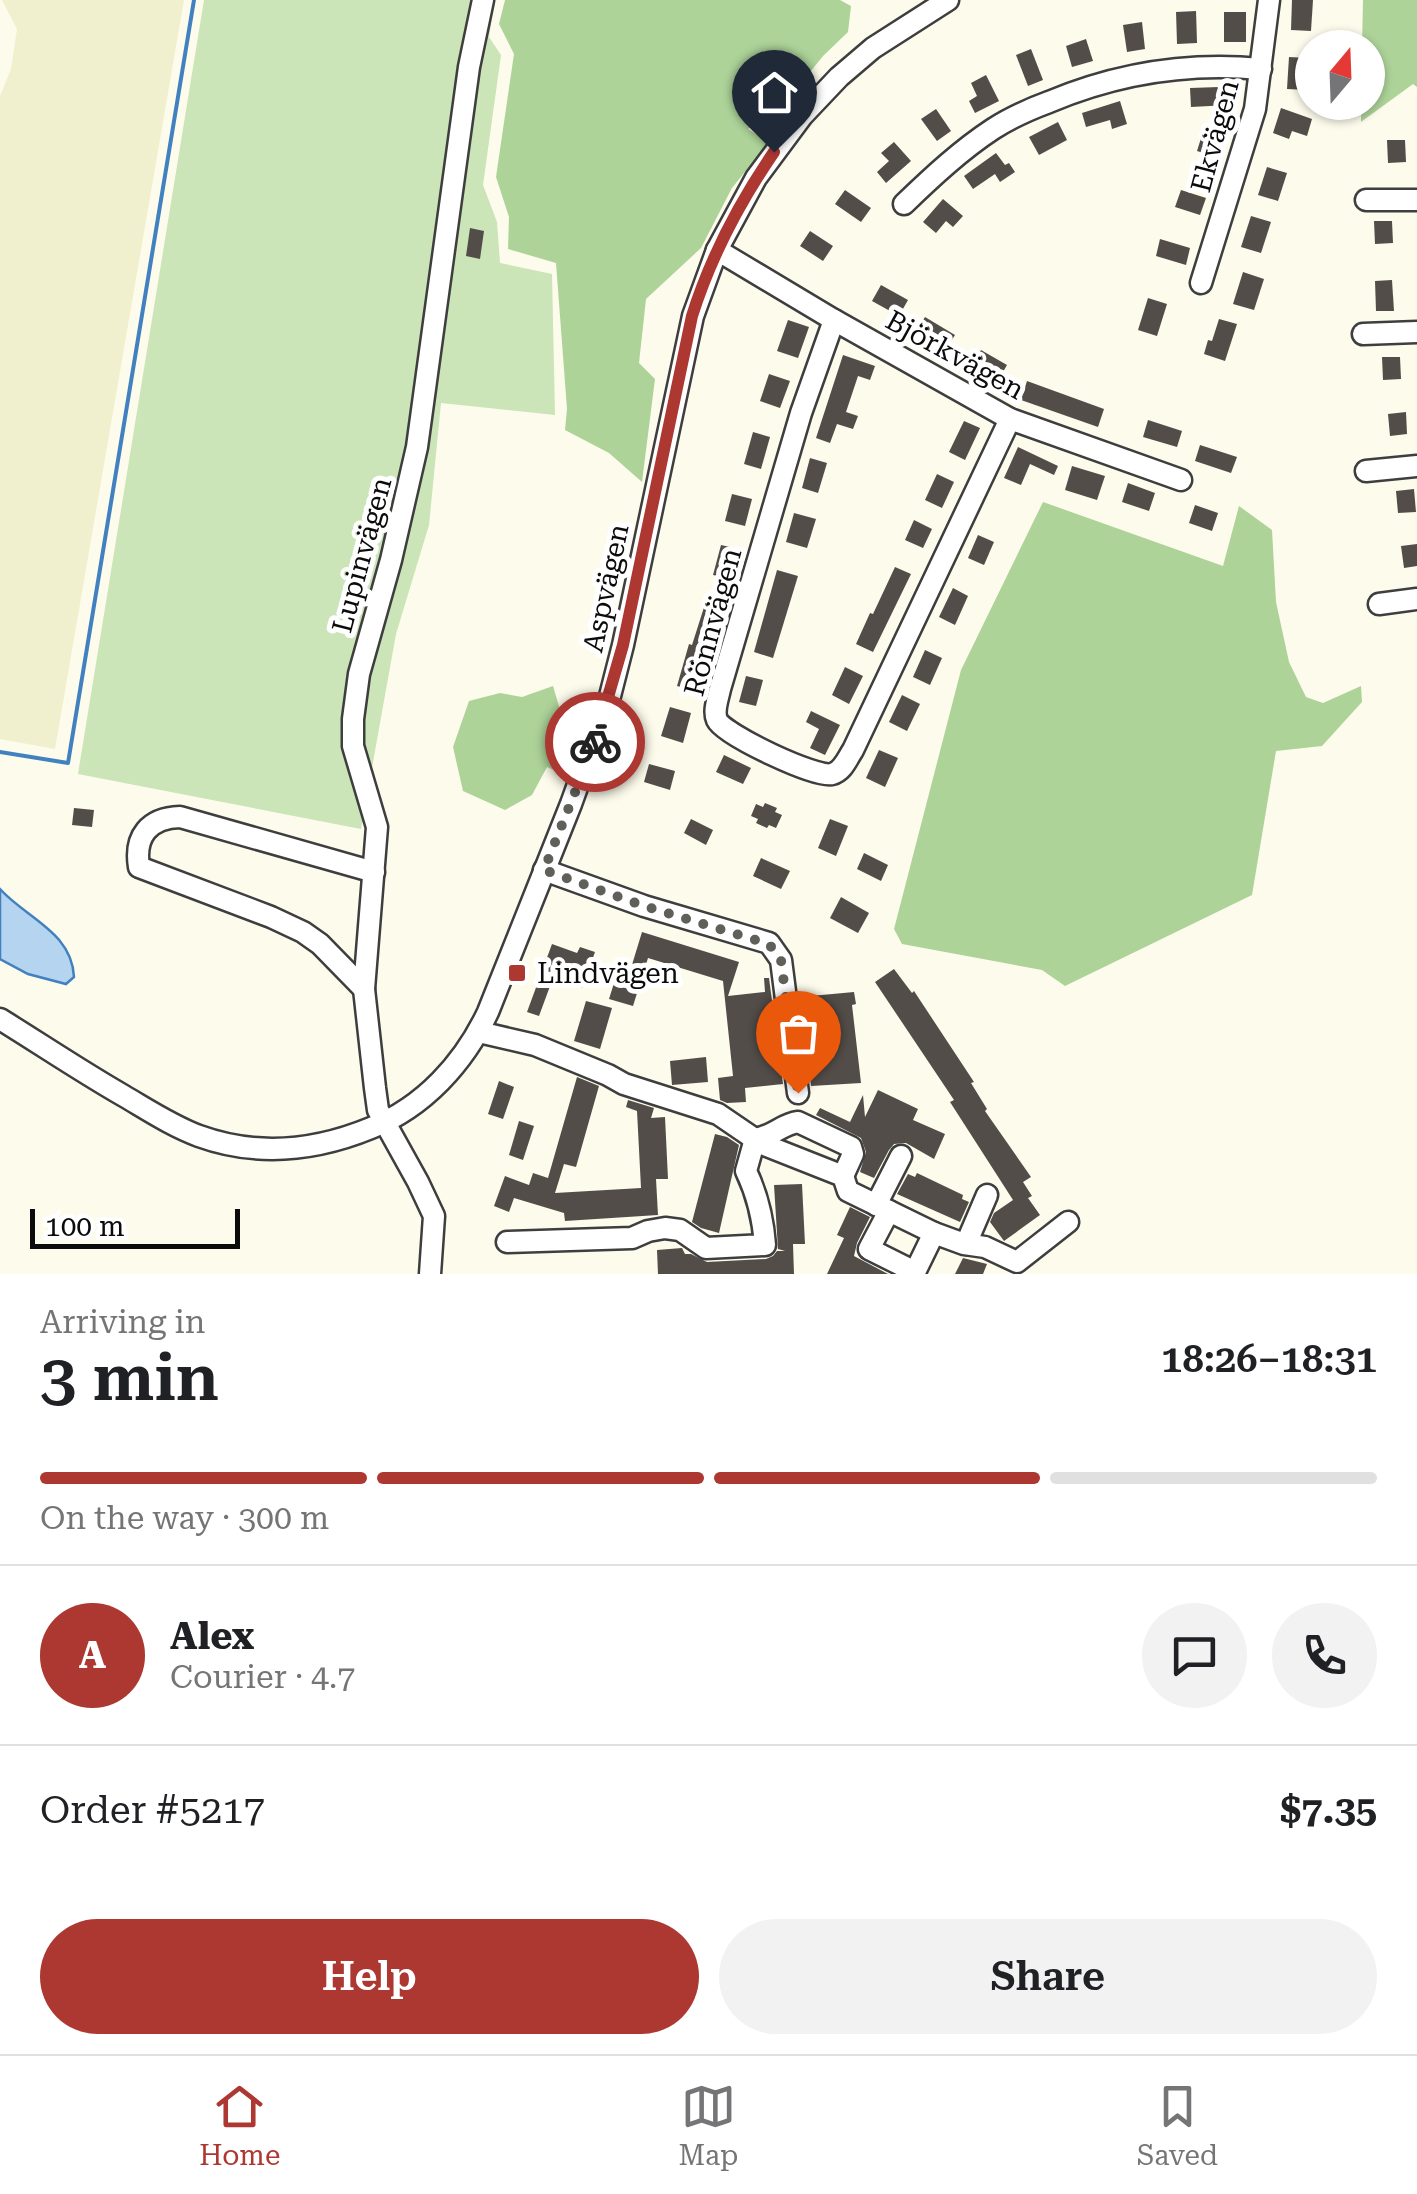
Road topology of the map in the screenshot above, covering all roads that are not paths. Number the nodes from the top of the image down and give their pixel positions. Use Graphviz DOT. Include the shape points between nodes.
graph roads {
  1 [pos="484,0"];
  2 [pos="948,0"];
  3 [pos="1268,0"];
  4 [pos="1261,69"];
  5 [pos="1366,200"];
  6 [pos="1417,200"];
  7 [pos="904,204"];
  8 [pos="717,250"];
  9 [pos="1201,283"];
  10 [pos="834,320"];
  11 [pos="1417,332"];
  12 [pos="1362,334"];
  13 [pos="1010,419"];
  14 [pos="1417,466"];
  15 [pos="1366,471"];
  16 [pos="1180,480"];
  17 [pos="1417,599"];
  18 [pos="1379,604"];
  19 [pos="544,870"];
  20 [pos="374,872"];
  21 [pos="364,989"];
  22 [pos="0,1019"];
  23 [pos="479,1032"];
  24 [pos="798,1093"];
  25 [pos="386,1122"];
  26 [pos="755,1139"];
  27 [pos="901,1156"];
  28 [pos="842,1176"];
  29 [pos="987,1195"];
  30 [pos="882,1208"];
  31 [pos="1068,1222"];
  32 [pos="934,1233"];
  33 [pos="507,1242"];
  34 [pos="966,1244"];
  35 [pos="430,1274"];
  1 -- 20 [label="street, Lupinvägen" via="417,448 353,719 377,827"];
  2 -- 8 [label="street, Aspvägen" via="873,48 802,116 756,178"];
  3 -- 4 [label="street, Ekvägen"];
  4 -- 7 [label="street" via="1167,69 1081,88 996,126"];
  4 -- 9 [label="street, Ekvägen" via="1256,109"];
  5 -- 6 [label="street"];
  8 -- 10 [label="street, Björkvägen"];
  8 -- 19 [label="street, Aspvägen" via="692,316 610,696"];
  10 -- 13 [label="street, Björkvägen"];
  10 -- 13 [label="street, Rönnvägen" via="716,705 722,727 744,740 811,771 839,771"];
  11 -- 12 [label="street"];
  13 -- 16 [label="street, Björkvägen"];
  14 -- 15 [label="street"];
  17 -- 18 [label="street"];
  19 -- 23 [label="street, Aspvägen"];
  19 -- 24 [label="street" via="769,944 781,960"];
  20 -- 21 [label="street, Lupinvägen"];
  20 -- 21 [label="street" via="180,817 151,825 137,851 139,867 303,932"];
  21 -- 25 [label="street, Lupinvägen" via="376,1099"];
  22 -- 25 [label="street, Aspvägen" via="174,1125 214,1140 303,1148"];
  23 -- 25 [label="street, Aspvägen" via="448,1074"];
  23 -- 26 [label="street" via="536,1045 624,1084 718,1114"];
  25 -- 35 [label="street" via="434,1216"];
  26 -- 28 [label="street"];
  26 -- 28 [label="street" via="798,1122 850,1147"];
  26 -- 33 [label="street" via="746,1171 758,1196 765,1246 706,1248 665,1228 632,1238"];
  27 -- 30 [label="street"];
  28 -- 30 [label="street" via="848,1190"];
  29 -- 34 [label="street"];
  30 -- 32 [label="street"];
  30 -- 32 [label="street" via="869,1249 915,1272"];
  31 -- 34 [label="street" via="1017,1262"];
  32 -- 34 [label="street"];
}
